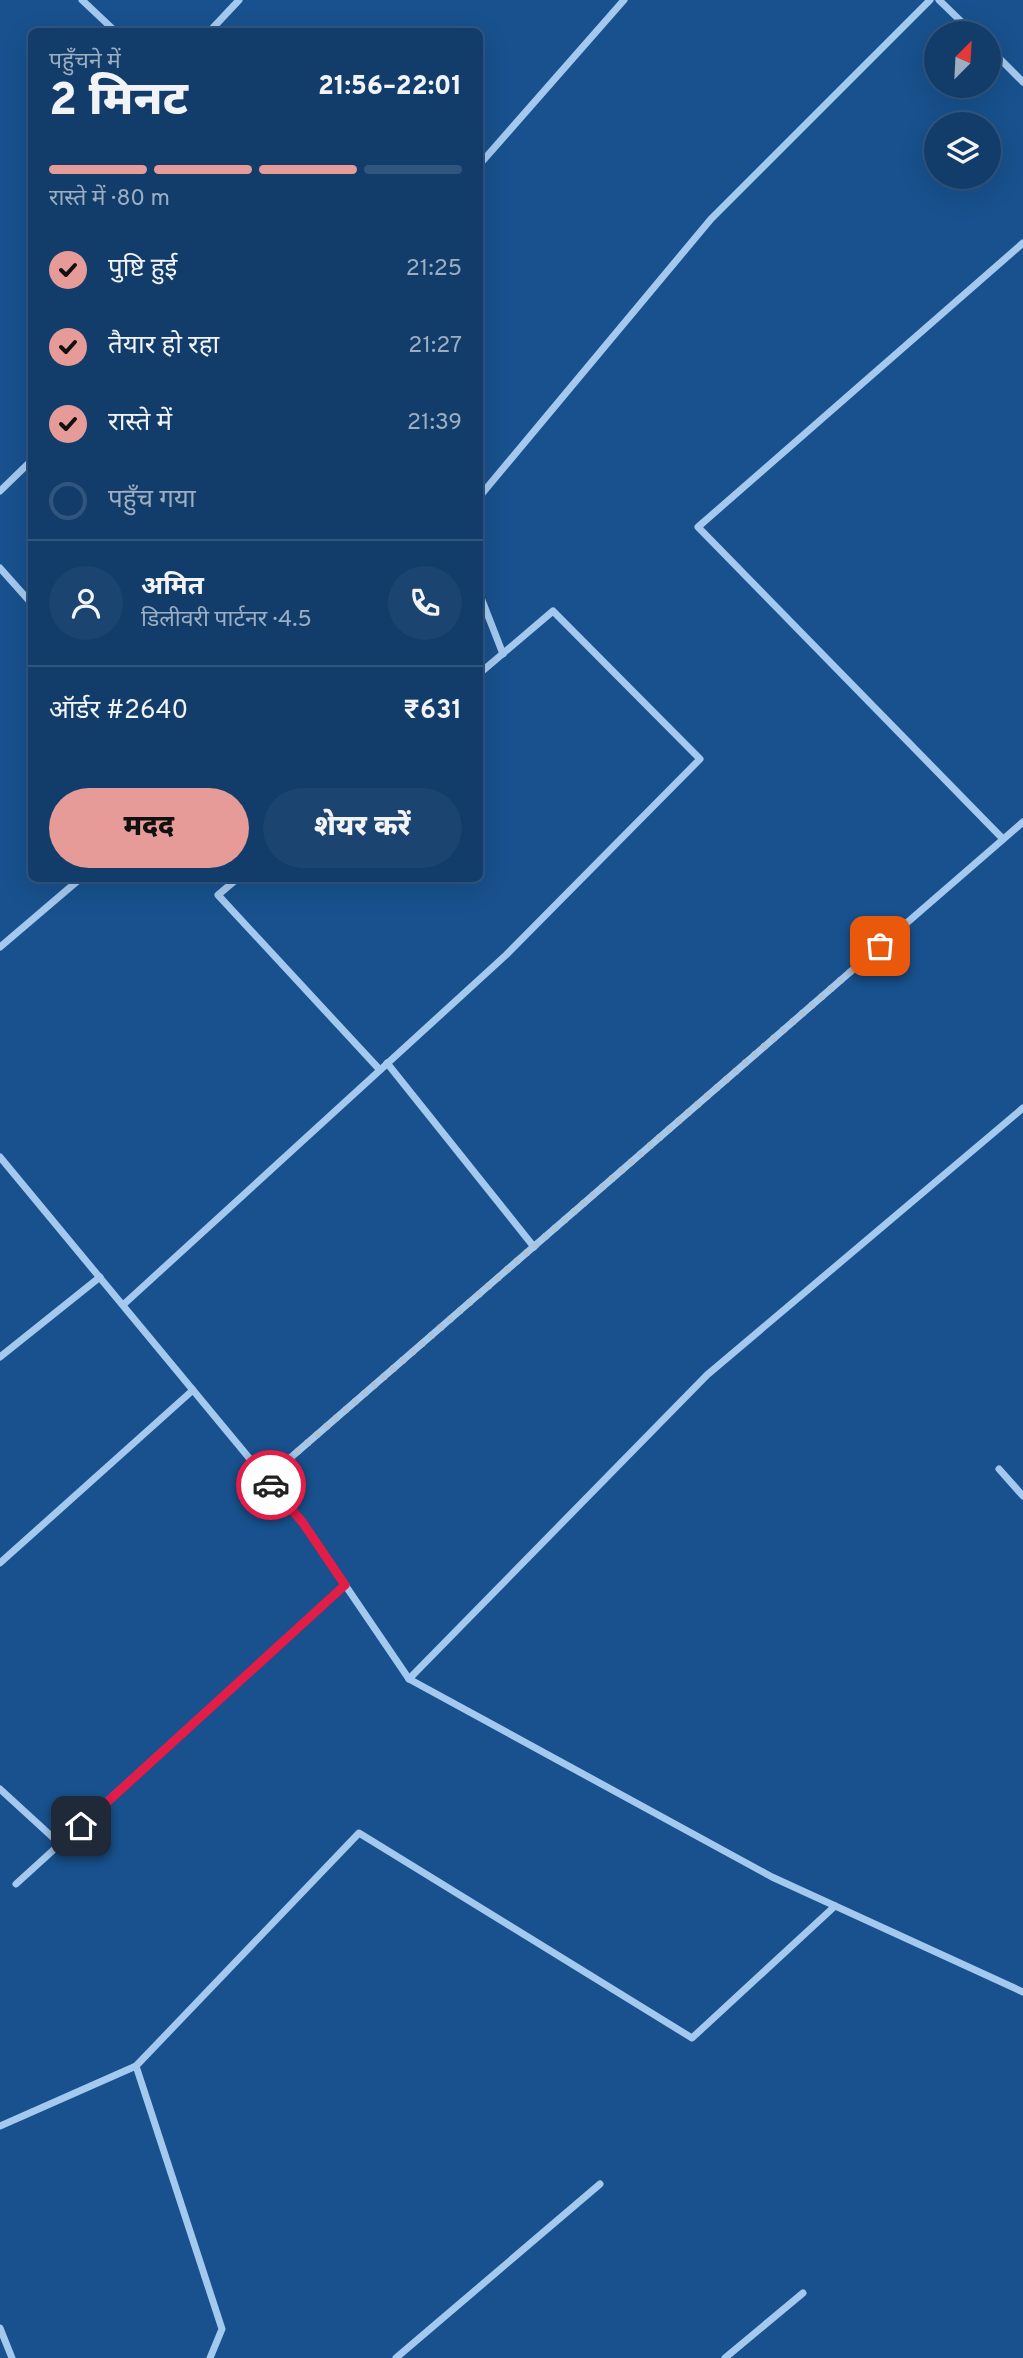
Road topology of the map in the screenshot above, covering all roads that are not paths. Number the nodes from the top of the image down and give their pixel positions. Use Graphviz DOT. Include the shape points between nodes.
graph roads {
  1 [pos="82,0"];
  2 [pos="239,0"];
  3 [pos="624,0"];
  4 [pos="930,0"];
  5 [pos="939,0"];
  6 [pos="961,21"];
  7 [pos="112,28"];
  8 [pos="213,28"];
  9 [pos="1001,60"];
  10 [pos="1023,82"];
  11 [pos="483,161"];
  12 [pos="1023,243"];
  13 [pos="28,464"];
  14 [pos="0,491"];
  15 [pos="483,492"];
  16 [pos="0,568"];
  17 [pos="28,600"];
  18 [pos="483,604"];
  19 [pos="503,654"];
  20 [pos="483,671"];
  21 [pos="1023,822"];
  22 [pos="1003,839"];
  23 [pos="76,882"];
  24 [pos="233,882"];
  25 [pos="0,947"];
  26 [pos="387,1063"];
  27 [pos="380,1070"];
  28 [pos="1023,1108"];
  29 [pos="0,1157"];
  30 [pos="534,1247"];
  31 [pos="100,1277"];
  32 [pos="123,1305"];
  33 [pos="0,1357"];
  34 [pos="193,1390"];
  35 [pos="999,1469"];
  36 [pos="266,1479"];
  37 [pos="1023,1496"];
  38 [pos="0,1563"];
  39 [pos="345,1585"];
  40 [pos="410,1679"];
  41 [pos="0,1789"];
  42 [pos="60,1844"];
  43 [pos="16,1884"];
  44 [pos="835,1906"];
  45 [pos="1023,1992"];
  46 [pos="136,2066"];
  47 [pos="0,2126"];
  48 [pos="600,2184"];
  49 [pos="803,2293"];
  50 [pos="0,2328"];
  51 [pos="12,2358"];
  52 [pos="210,2358"];
  53 [pos="396,2358"];
  54 [pos="725,2358"];
  1 -- 7 [label="street"];
  2 -- 8 [label="street"];
  3 -- 11 [label="street"];
  4 -- 15 [label="street" via="711,219"];
  5 -- 6 [label="street"];
  9 -- 10 [label="street"];
  12 -- 22 [label="street" via="698,527"];
  13 -- 14 [label="street"];
  16 -- 17 [label="street"];
  18 -- 19 [label="street"];
  19 -- 20 [label="street"];
  19 -- 26 [label="street" via="553,611 699,759 506,955"];
  21 -- 22 [label="street"];
  22 -- 30 [label="street"];
  23 -- 25 [label="street"];
  24 -- 27 [label="street" via="218,895"];
  26 -- 27 [label="street"];
  26 -- 30 [label="street"];
  27 -- 32 [label="street"];
  28 -- 40 [label="street" via="707,1375"];
  29 -- 31 [label="street"];
  30 -- 36 [label="street"];
  31 -- 32 [label="street"];
  31 -- 33 [label="street"];
  32 -- 34 [label="street"];
  34 -- 36 [label="street"];
  34 -- 38 [label="street"];
  35 -- 37 [label="street"];
  36 -- 39 [label="street"];
  39 -- 40 [label="street"];
  39 -- 42 [label="street"];
  40 -- 44 [label="street" via="772,1877"];
  41 -- 42 [label="street"];
  42 -- 43 [label="street"];
  44 -- 45 [label="street"];
  44 -- 46 [label="street" via="692,2038 359,1833"];
  46 -- 47 [label="street"];
  46 -- 52 [label="street" via="222,2329"];
  48 -- 53 [label="street"];
  49 -- 54 [label="street"];
  50 -- 51 [label="street"];
}
